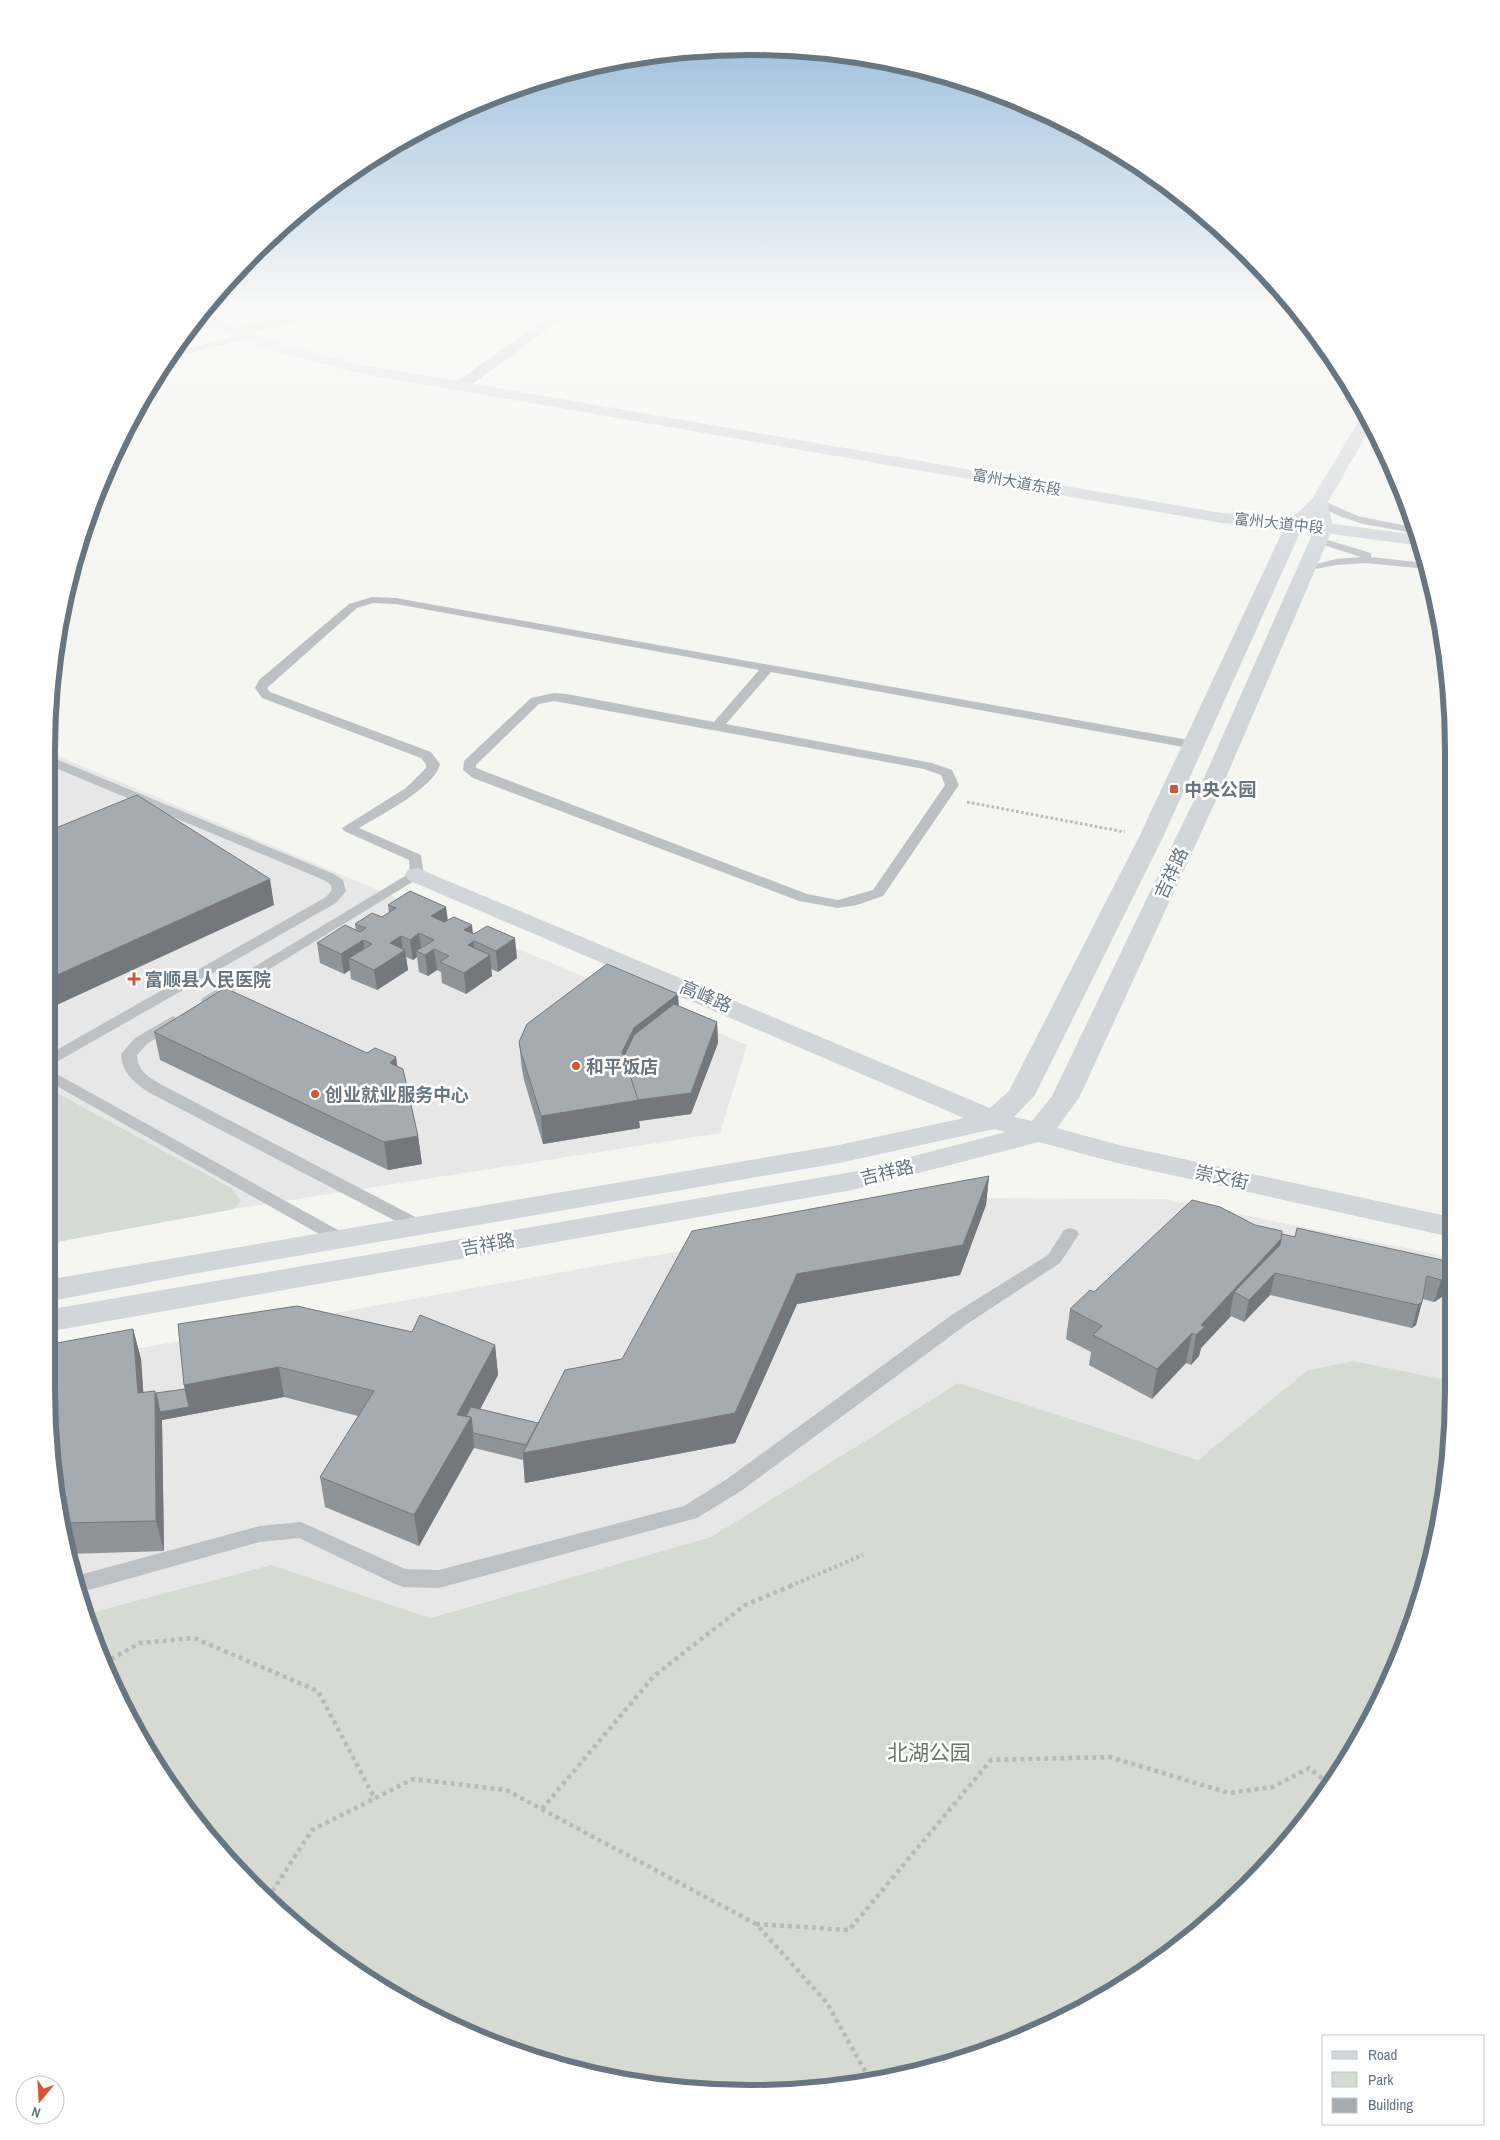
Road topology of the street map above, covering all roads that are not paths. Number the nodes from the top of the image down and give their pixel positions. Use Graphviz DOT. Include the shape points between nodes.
graph roads {
  1 [pos="609,412"];
  2 [pos="1364,427"];
  3 [pos="1222,518"];
  4 [pos="1320,523"];
  5 [pos="1383,526"];
  6 [pos="1291,530"];
  7 [pos="1409,530"];
  8 [pos="1412,540"];
  9 [pos="1416,552"];
  10 [pos="1384,560"];
  11 [pos="1420,565"];
  12 [pos="1305,570"];
  13 [pos="768,668"];
  14 [pos="717,726"];
  15 [pos="1194,745"];
  16 [pos="55,763"];
  17 [pos="141,798"];
  18 [pos="124,806"];
  19 [pos="416,875"];
  20 [pos="55,1058"];
  21 [pos="55,1077"];
  22 [pos="994,1120"];
  23 [pos="1038,1134"];
  24 [pos="419,1226"];
  25 [pos="1445,1226"];
  26 [pos="1070,1234"];
  27 [pos="341,1239"];
  28 [pos="55,1289"];
  29 [pos="55,1319"];
  30 [pos="83,1583"];
  1 -- 3 [label="main road, 富州大道东段"];
  2 -- 4 [label="main road, 吉祥路"];
  3 -- 6 [label="main road, 富州大道中段"];
  4 -- 5 [label="lane"];
  4 -- 5 [label="lane" via="1339,514"];
  4 -- 6 [label="main road, 吉祥路"];
  4 -- 6 [label="main road, 富州大道中段"];
  4 -- 8 [label="main road, 富州大道中段"];
  4 -- 9 [label="main road, 富州大道中段"];
  4 -- 10 [label="lane"];
  4 -- 12 [label="main road, 吉祥路"];
  5 -- 7 [label="lane"];
  6 -- 15 [label="main road, 吉祥路"];
  10 -- 11 [label="lane"];
  10 -- 12 [label="lane" via="1331,562"];
  12 -- 23 [label="main road, 吉祥路" via="1207,796 1065,1098"];
  13 -- 14 [label="lane"];
  13 -- 15 [label="lane"];
  13 -- 19 [label="lane" via="396,601 372,600 357,604 263,683 262,692 426,755 431,760 432,769 411,792 349,828 416,858"];
  14 -- 14 [label="lane" via="939,769 951,779 952,785 878,893 852,902 831,903 804,898 478,775 470,770 469,764 529,705 544,698 567,698"];
  15 -- 22 [label="main road, 吉祥路" via="1021,1095"];
  16 -- 17 [label="lane"];
  17 -- 18 [label="lane"];
  17 -- 20 [label="lane" via="329,877 338,883 339,891 331,900"];
  19 -- 22 [label="main road, 高峰路"];
  19 -- 24 [label="lane" via="141,1041 128,1054 128,1064 134,1075 156,1089"];
  21 -- 27 [label="lane"];
  22 -- 23 [label="main road, 崇文街"];
  22 -- 24 [label="main road, 吉祥路" via="839,1154"];
  23 -- 25 [label="main road, 崇文街"];
  23 -- 29 [label="main road, 吉祥路" via="852,1181"];
  24 -- 27 [label="main road, 吉祥路"];
  26 -- 30 [label="lane" via="1054,1259 960,1319 734,1485 690,1512 439,1579 403,1578 301,1530 260,1534"];
  27 -- 28 [label="main road, 吉祥路"];
}
